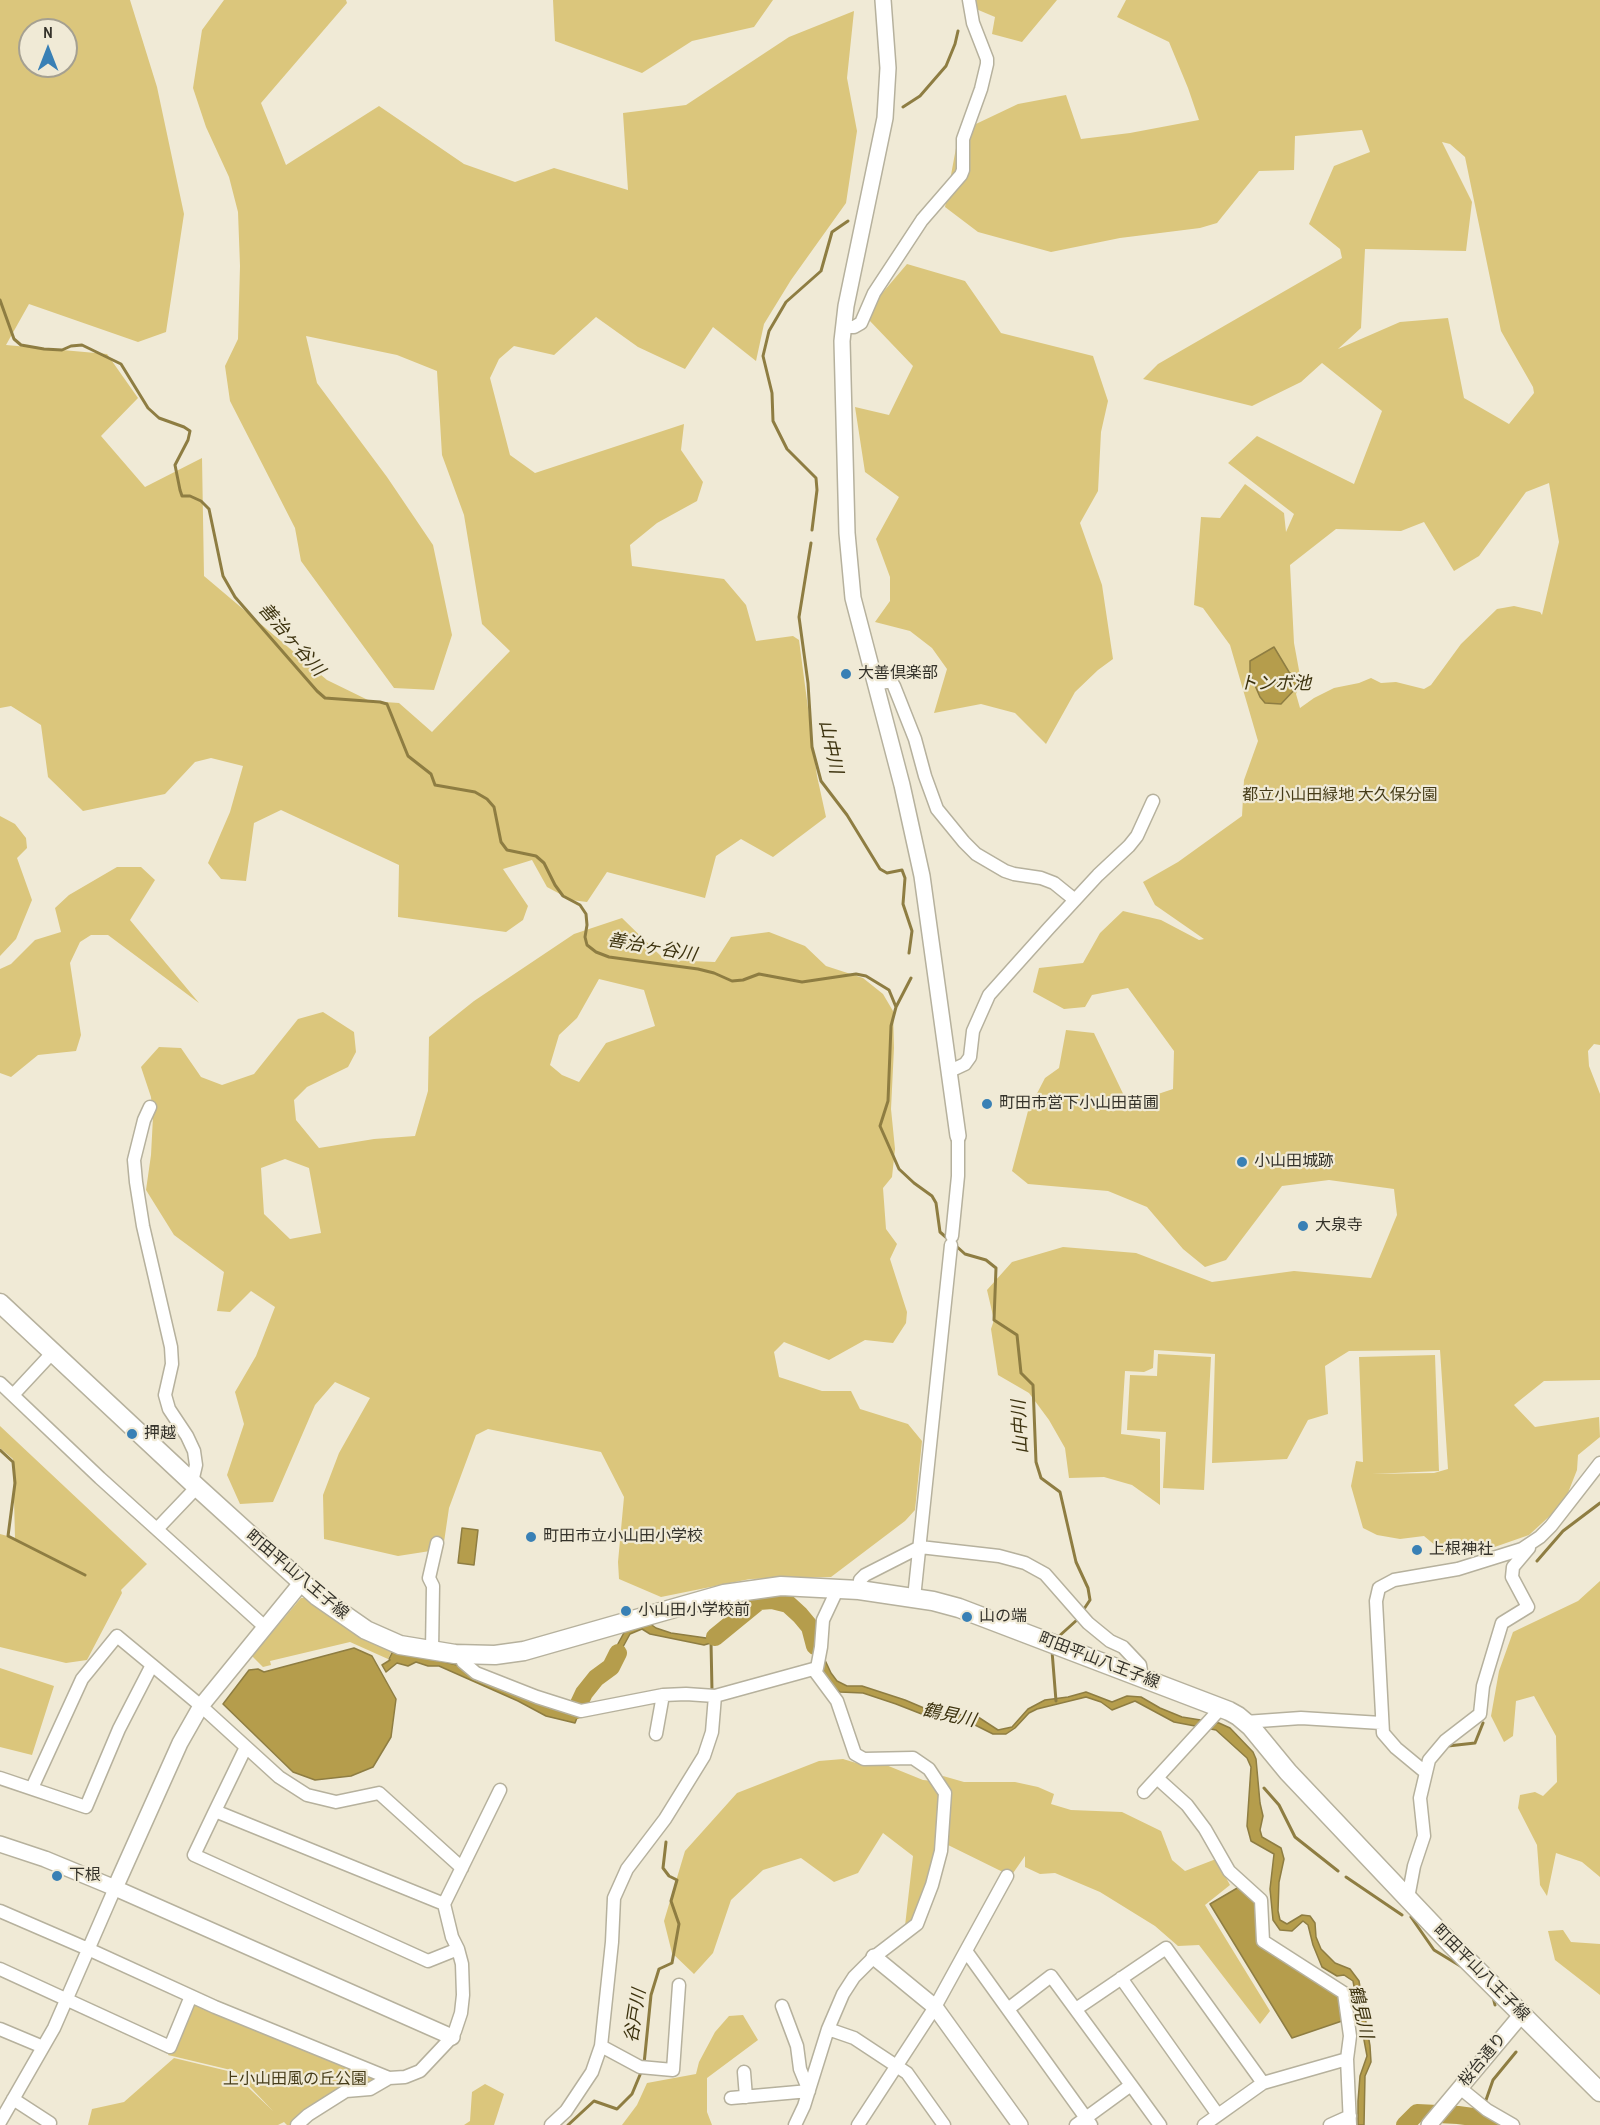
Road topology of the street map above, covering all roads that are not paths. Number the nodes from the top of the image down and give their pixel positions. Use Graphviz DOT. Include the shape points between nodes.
graph roads {
  1 [pos="883,0"];
  2 [pos="969,0"];
  3 [pos="843,327"];
  4 [pos="875,684"];
  5 [pos="1153,801"];
  6 [pos="1075,900"];
  7 [pos="950,1071"];
  8 [pos="150,1107"];
  9 [pos="958,1136"];
  10 [pos="0,1303"];
  11 [pos="53,1352"];
  12 [pos="0,1383"];
  13 [pos="13,1395"];
  14 [pos="1600,1463"];
  15 [pos="1594,1480"];
  16 [pos="194,1485"];
  17 [pos="157,1529"];
  18 [pos="1533,1542"];
  19 [pos="437,1543"];
  20 [pos="920,1546"];
  21 [pos="302,1582"];
  22 [pos="838,1588"];
  23 [pos="859,1590"];
  24 [pos="914,1598"];
  25 [pos="265,1627"];
  26 [pos="432,1651"];
  27 [pos="461,1655"];
  28 [pos="152,1665"];
  29 [pos="815,1669"];
  30 [pos="1142,1677"];
  31 [pos="663,1695"];
  32 [pos="715,1696"];
  33 [pos="201,1706"];
  34 [pos="1216,1713"];
  35 [pos="1245,1722"];
  36 [pos="1381,1723"];
  37 [pos="656,1734"];
  38 [pos="246,1747"];
  39 [pos="1425,1772"];
  40 [pos="0,1778"];
  41 [pos="1157,1778"];
  42 [pos="32,1788"];
  43 [pos="500,1790"];
  44 [pos="1144,1792"];
  45 [pos="215,1811"];
  46 [pos="0,1844"];
  47 [pos="462,1868"];
  48 [pos="1007,1876"];
  49 [pos="116,1888"];
  50 [pos="1408,1898"];
  51 [pos="444,1904"];
  52 [pos="0,1911"];
  53 [pos="88,1949"];
  54 [pos="458,1949"];
  55 [pos="966,1951"];
  56 [pos="874,1957"];
  57 [pos="0,1969"];
  58 [pos="1121,1978"];
  59 [pos="679,1985"];
  60 [pos="191,1996"];
  61 [pos="67,1998"];
  62 [pos="782,2006"];
  63 [pos="935,2007"];
  64 [pos="1008,2009"];
  65 [pos="1076,2009"];
  66 [pos="1522,2014"];
  67 [pos="0,2029"];
  68 [pos="828,2029"];
  69 [pos="452,2037"];
  70 [pos="601,2046"];
  71 [pos="43,2047"];
  72 [pos="1347,2059"];
  73 [pos="898,2066"];
  74 [pos="744,2072"];
  75 [pos="389,2078"];
  76 [pos="1263,2083"];
  77 [pos="1131,2085"];
  78 [pos="1460,2088"];
  79 [pos="809,2091"];
  80 [pos="1600,2092"];
  81 [pos="746,2097"];
  82 [pos="731,2098"];
  83 [pos="13,2099"];
  84 [pos="1218,2115"];
  85 [pos="1350,2120"];
  86 [pos="0,2122"];
  87 [pos="863,2123"];
  88 [pos="1084,2123"];
  89 [pos="1430,2124"];
  90 [pos="49,2125"];
  91 [pos="297,2125"];
  92 [pos="551,2125"];
  93 [pos="795,2125"];
  94 [pos="944,2125"];
  95 [pos="1020,2125"];
  96 [pos="1160,2125"];
  97 [pos="1204,2125"];
  98 [pos="1330,2125"];
  99 [pos="1513,2125"];
  1 -- 3 [label="street" via="888,68 885,118"];
  2 -- 3 [label="street" via="987,64 963,139 963,170 922,220 874,293 861,323"];
  3 -- 4 [label="street" via="850,578"];
  4 -- 6 [label="street" via="891,681 894,686 915,739 930,794 963,842 981,858 1014,874 1054,883"];
  4 -- 7 [label="street" via="912,826"];
  5 -- 6 [label="street" via="1129,846"];
  6 -- 7 [label="street" via="989,995 973,1031 970,1057"];
  7 -- 9 [label="street"];
  8 -- 16 [label="street" via="134,1160 135,1182 171,1347 172,1364 165,1395 168,1409 194,1451"];
  9 -- 20 [label="street" via="958,1176"];
  10 -- 11 [label="main road, 町田平山八王子線"];
  11 -- 13 [label="street"];
  11 -- 16 [label="main road, 町田平山八王子線"];
  12 -- 13 [label="street"];
  13 -- 17 [label="street"];
  14 -- 15 [label="street"];
  15 -- 18 [label="street"];
  16 -- 17 [label="street"];
  16 -- 21 [label="main road, 町田平山八王子線"];
  17 -- 25 [label="street"];
  18 -- 36 [label="street" via="1503,1557 1394,1580 1379,1588 1376,1601"];
  18 -- 39 [label="street" via="1513,1567 1512,1577 1528,1607 1502,1623 1480,1714 1433,1753"];
  19 -- 26 [label="street" via="429,1578 433,1586"];
  20 -- 23 [label="street" via="865,1575"];
  20 -- 24 [label="street"];
  20 -- 30 [label="street" via="999,1556 1035,1568 1054,1582 1088,1623 1123,1647 1140,1665"];
  21 -- 25 [label="street"];
  21 -- 26 [label="main road, 町田平山八王子線" via="366,1630 400,1645"];
  22 -- 23 [label="main road, 町田平山八王子線"];
  22 -- 27 [label="main road, 町田平山八王子線" via="781,1586 740,1591 524,1651"];
  22 -- 29 [label="street" via="823,1620"];
  23 -- 24 [label="main road, 町田平山八王子線"];
  24 -- 30 [label="main road, 町田平山八王子線" via="959,1608"];
  25 -- 33 [label="street"];
  26 -- 27 [label="main road, 町田平山八王子線"];
  27 -- 31 [label="street" via="476,1673 575,1710"];
  28 -- 33 [label="street"];
  28 -- 42 [label="street" via="118,1729 86,1807"];
  28 -- 42 [label="street" via="117,1636 82,1679"];
  29 -- 32 [label="street"];
  29 -- 56 [label="street" via="837,1701 855,1754 864,1759 913,1758 929,1768 945,1793 940,1851 917,1924"];
  30 -- 34 [label="main road, 町田平山八王子線"];
  31 -- 32 [label="street"];
  31 -- 37 [label="street"];
  32 -- 70 [label="street" via="712,1732 704,1756 627,1869 614,1898"];
  33 -- 38 [label="street"];
  33 -- 49 [label="street" via="165,1775"];
  34 -- 35 [label="main road, 町田平山八王子線" via="1238,1716"];
  34 -- 41 [label="street"];
  35 -- 36 [label="street" via="1301,1718"];
  35 -- 50 [label="main road, 町田平山八王子線"];
  36 -- 39 [label="street" via="1390,1741"];
  38 -- 45 [label="street"];
  38 -- 47 [label="street" via="279,1777 307,1795 336,1802 378,1793"];
  39 -- 50 [label="street" via="1420,1798 1424,1836"];
  40 -- 42 [label="street"];
  41 -- 44 [label="street"];
  41 -- 72 [label="street" via="1187,1805 1229,1871 1261,1900 1263,1941 1344,1993 1350,2036"];
  43 -- 47 [label="street"];
  45 -- 51 [label="street"];
  45 -- 54 [label="street" via="194,1855 428,1961"];
  46 -- 49 [label="street"];
  47 -- 51 [label="street"];
  48 -- 55 [label="street"];
  49 -- 53 [label="street"];
  49 -- 69 [label="street"];
  50 -- 66 [label="main road, 町田平山八王子線"];
  51 -- 54 [label="street"];
  52 -- 53 [label="street"];
  53 -- 60 [label="street"];
  53 -- 61 [label="street"];
  54 -- 69 [label="street" via="463,1995"];
  55 -- 63 [label="street"];
  55 -- 64 [label="street"];
  56 -- 63 [label="street"];
  56 -- 68 [label="street" via="854,1977"];
  57 -- 61 [label="street"];
  58 -- 65 [label="street"];
  58 -- 76 [label="street" via="1166,1948"];
  58 -- 84 [label="street"];
  59 -- 70 [label="street" via="673,2070 644,2067"];
  60 -- 61 [label="street" via="170,2047"];
  60 -- 75 [label="street"];
  61 -- 71 [label="street"];
  62 -- 79 [label="street"];
  63 -- 73 [label="street"];
  63 -- 95 [label="street"];
  64 -- 65 [label="street" via="1051,1976"];
  64 -- 88 [label="street"];
  65 -- 77 [label="street"];
  66 -- 78 [label="street, 桜台通り"];
  66 -- 80 [label="main road, 町田平山八王子線"];
  67 -- 71 [label="street"];
  68 -- 73 [label="street" via="855,2038"];
  68 -- 79 [label="street"];
  69 -- 75 [label="street" via="420,2071"];
  70 -- 92 [label="street" via="592,2072 566,2111"];
  71 -- 83 [label="street"];
  72 -- 76 [label="street"];
  72 -- 85 [label="street"];
  73 -- 87 [label="street"];
  73 -- 94 [label="street"];
  74 -- 81 [label="street"];
  75 -- 91 [label="street" via="370,2089 346,2091"];
  76 -- 84 [label="street"];
  77 -- 88 [label="street"];
  77 -- 96 [label="street"];
  78 -- 89 [label="street, 桜台通り"];
  78 -- 99 [label="street"];
  79 -- 81 [label="street"];
  79 -- 93 [label="street"];
  81 -- 82 [label="street"];
  83 -- 86 [label="street"];
  83 -- 90 [label="street"];
  84 -- 97 [label="street"];
  85 -- 98 [label="street"];
}
